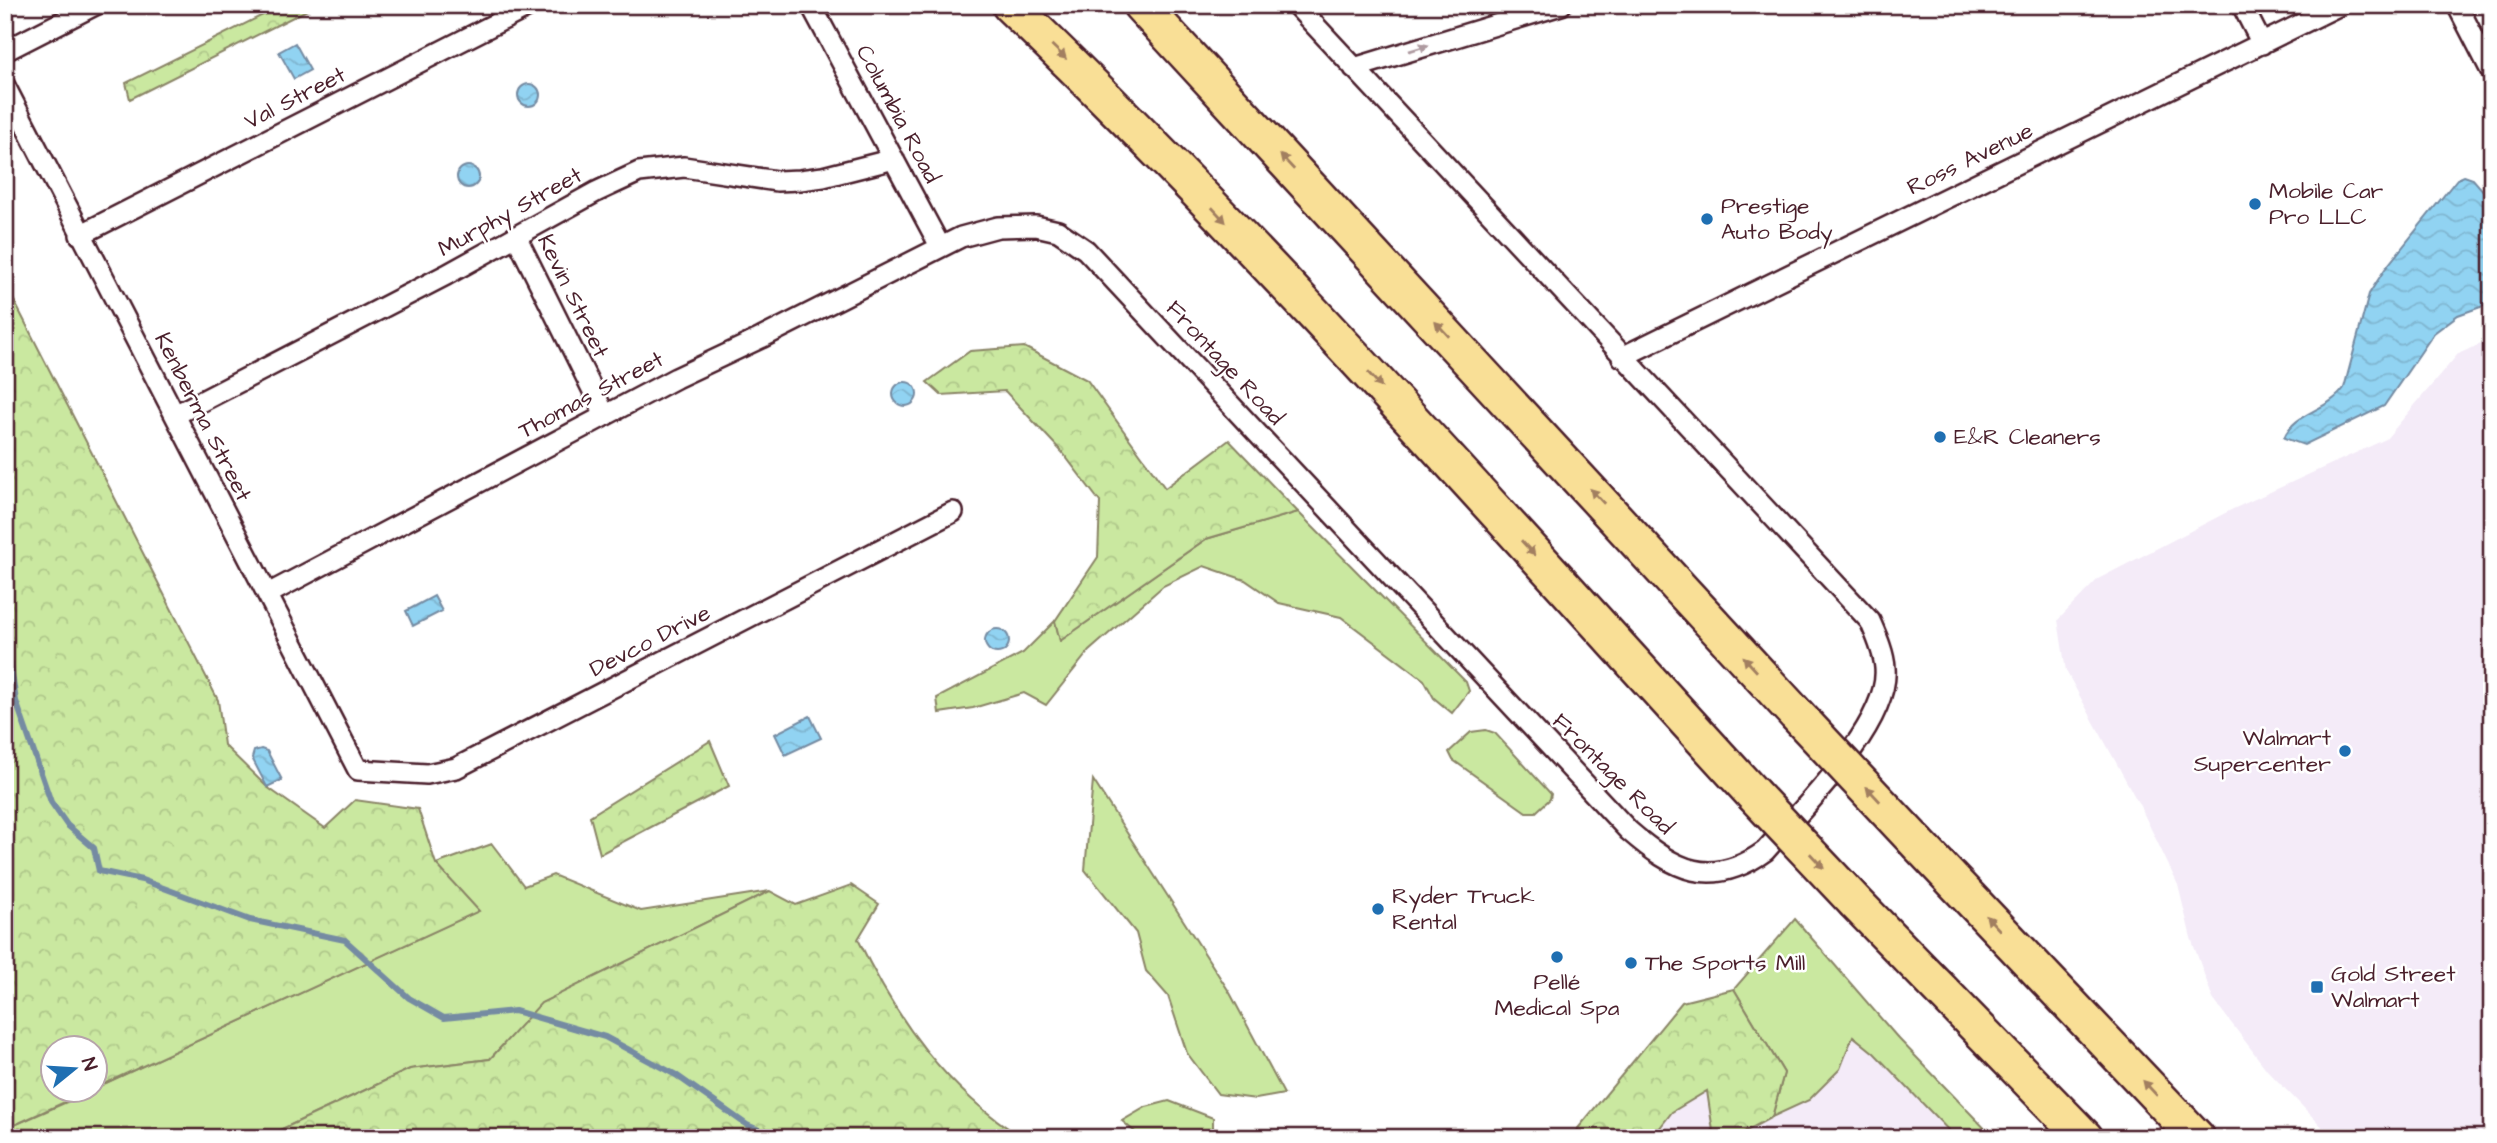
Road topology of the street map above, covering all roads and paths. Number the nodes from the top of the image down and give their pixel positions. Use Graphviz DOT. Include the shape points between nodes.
graph roads {
  1 [pos="95,5"];
  2 [pos="532,5"];
  3 [pos="811,5"];
  4 [pos="1010,5"];
  5 [pos="1141,5"];
  6 [pos="1296,5"];
  7 [pos="1561,5"];
  8 [pos="2242,5"];
  9 [pos="2340,5"];
  10 [pos="2457,5"];
  11 [pos="2262,44"];
  12 [pos="5,51"];
  13 [pos="1354,68"];
  14 [pos="2492,73"];
  15 [pos="5,86"];
  16 [pos="894,159"];
  17 [pos="80,234"];
  18 [pos="516,236"];
  19 [pos="940,246"];
  20 [pos="1622,357"];
  21 [pos="175,415"];
  22 [pos="605,415"];
  23 [pos="953,512"];
  24 [pos="268,594"];
  25 [pos="358,770"];
  26 [pos="1900,950"];
  27 [pos="2052,1138"];
  28 [pos="2085,1138"];
  29 [pos="2196,1138"];
  1 -- 12 [label="street"];
  2 -- 17 [label="street, Val Street"];
  3 -- 16 [label="street, Columbia Road"];
  4 -- 26 [label="highway, one-way, bridge" via="1127,117 1325,327"];
  29 -- 5 [label="highway, one-way, bridge" via="1796,714"];
  6 -- 13 [label="street, Frontage Road"];
  13 -- 7 [label="street, one-way"];
  8 -- 11 [label="street"];
  9 -- 11 [label="street, Ross Avenue"];
  10 -- 14 [label="street"];
  11 -- 20 [label="street, Ross Avenue"];
  13 -- 20 [label="street, Frontage Road"];
  15 -- 17 [label="street, Kenberma Street"];
  16 -- 18 [label="street, Murphy Street" via="824,177 778,181 662,167 616,181"];
  16 -- 19 [label="street, Columbia Road"];
  17 -- 21 [label="street, Kenberma Street"];
  18 -- 21 [label="street, Murphy Street"];
  18 -- 22 [label="street, Kevin Street"];
  19 -- 20 [label="street, Frontage Road" via="979,231 1021,225 1058,231 1086,250 1629,831 1680,867 1700,873 1723,872 1765,851 1833,775 1880,700 1885,668 1872,628 1859,607"];
  19 -- 22 [label="street, Thomas Street"];
  21 -- 24 [label="street, Kenberma Street"];
  22 -- 24 [label="street, Thomas Street"];
  23 -- 25 [label="street, Devco Drive" via="456,768 427,774"];
  24 -- 25 [label="street, Kenberma Street"];
  26 -- 27 [label="highway" via="1990,1070"];
  26 -- 28 [label="highway"];
}
